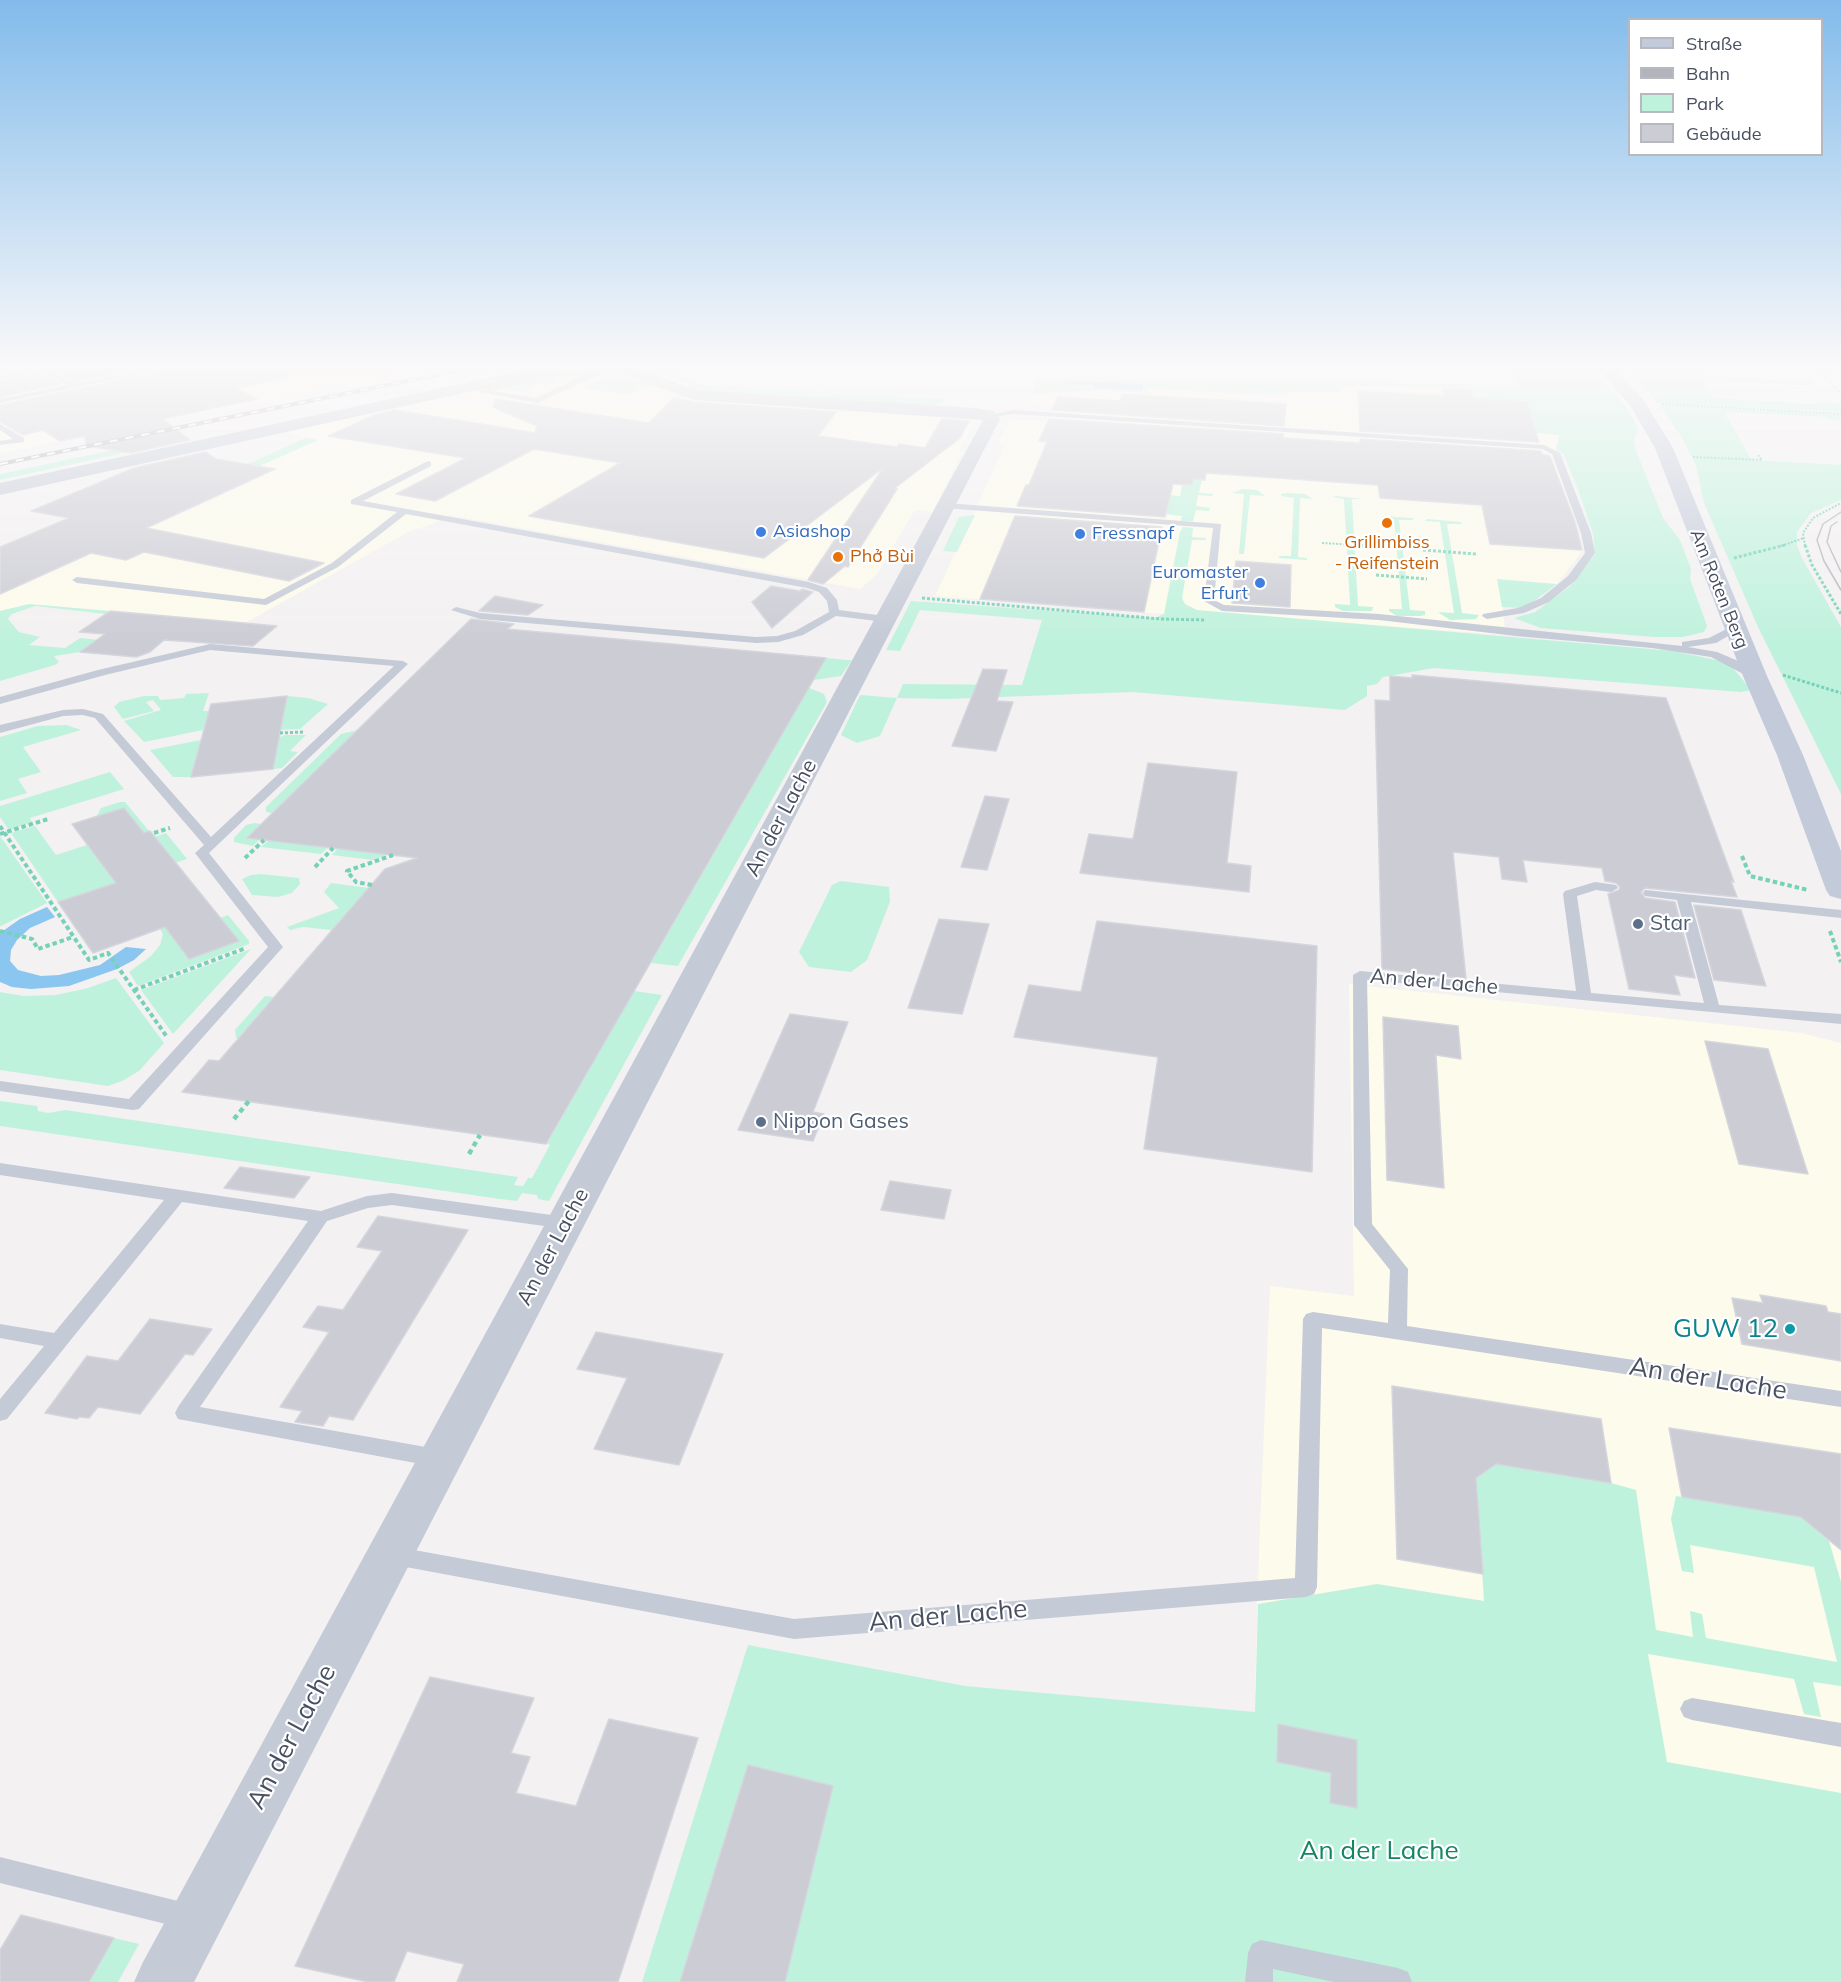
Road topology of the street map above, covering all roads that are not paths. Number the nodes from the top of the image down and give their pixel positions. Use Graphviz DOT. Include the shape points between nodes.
graph roads {
  1 [pos="135,459"];
  2 [pos="971,459"];
  3 [pos="1558,459"];
  4 [pos="1668,459"];
  5 [pos="428,464"];
  6 [pos="0,489"];
  7 [pos="946,506"];
  8 [pos="404,511"];
  9 [pos="77,580"];
  10 [pos="891,607"];
  11 [pos="456,610"];
  12 [pos="834,613"];
  13 [pos="1487,616"];
  14 [pos="1736,627"];
  15 [pos="1652,645"];
  16 [pos="1764,674"];
  17 [pos="0,701"];
  18 [pos="0,729"];
  19 [pos="1790,755"];
  20 [pos="1841,830"];
  21 [pos="211,844"];
  22 [pos="1611,888"];
  23 [pos="1841,890"];
  24 [pos="1650,893"];
  25 [pos="1683,897"];
  26 [pos="1841,914"];
  27 [pos="1584,997"];
  28 [pos="1713,1009"];
  29 [pos="1841,1019"];
  30 [pos="0,1086"];
  31 [pos="0,1169"];
  32 [pos="177,1196"];
  33 [pos="321,1217"];
  34 [pos="566,1223"];
  35 [pos="0,1331"];
  36 [pos="1397,1332"];
  37 [pos="58,1341"];
  38 [pos="1841,1399"];
  39 [pos="0,1413"];
  40 [pos="440,1459"];
  41 [pos="389,1556"];
  42 [pos="1692,1709"];
  43 [pos="1841,1735"];
  44 [pos="0,1870"];
  45 [pos="196,1918"];
  46 [pos="163,1982"];
  47 [pos="1260,1982"];
  48 [pos="1398,1982"];
  1 -- 6 [label="street"];
  2 -- 7 [label="street, An der Lache"];
  3 -- 13 [label="lane" via="1590,553 1572,578 1545,600 1520,612"];
  4 -- 14 [label="main road, Am Roten Berg"];
  5 -- 8 [label="lane" via="354,502"];
  7 -- 10 [label="street, An der Lache"];
  7 -- 15 [label="lane" via="1218,526 1209,601 1222,608 1379,617"];
  8 -- 9 [label="lane" via="336,565 266,602"];
  8 -- 12 [label="lane" via="809,585 823,590 832,600"];
  10 -- 12 [label="lane"];
  10 -- 34 [label="street, An der Lache"];
  11 -- 12 [label="lane" via="480,616 756,640 799,633"];
  14 -- 15 [label="lane" via="1712,641"];
  14 -- 16 [label="main road, Am Roten Berg"];
  15 -- 16 [label="lane" via="1713,654"];
  16 -- 19 [label="main road, Am Roten Berg"];
  17 -- 21 [label="lane" via="210,647 403,664"];
  18 -- 21 [label="lane" via="63,713 99,716"];
  19 -- 20 [label="main road, Am Roten Berg"];
  19 -- 23 [label="main road, Am Roten Berg"];
  21 -- 30 [label="lane" via="202,853 276,946 133,1105"];
  22 -- 27 [label="lane" via="1595,886 1570,894"];
  24 -- 25 [label="lane"];
  25 -- 26 [label="lane"];
  25 -- 28 [label="lane"];
  27 -- 28 [label="lane, An der Lache"];
  27 -- 36 [label="lane, An der Lache" via="1360,975 1363,1225 1399,1269"];
  28 -- 29 [label="lane, An der Lache"];
  31 -- 32 [label="lane"];
  32 -- 33 [label="lane"];
  32 -- 37 [label="lane"];
  33 -- 34 [label="lane" via="367,1202 392,1199"];
  33 -- 40 [label="lane" via="185,1413"];
  34 -- 40 [label="street, An der Lache"];
  35 -- 37 [label="lane"];
  36 -- 38 [label="lane, An der Lache"];
  36 -- 41 [label="lane, An der Lache" via="1313,1319 1306,1587 794,1629"];
  37 -- 39 [label="lane"];
  40 -- 41 [label="street, An der Lache"];
  41 -- 45 [label="street, An der Lache"];
  42 -- 43 [label="lane"];
  44 -- 45 [label="lane"];
  45 -- 46 [label="street, An der Lache"];
  47 -- 48 [label="lane" via="1261,1953"];
}
